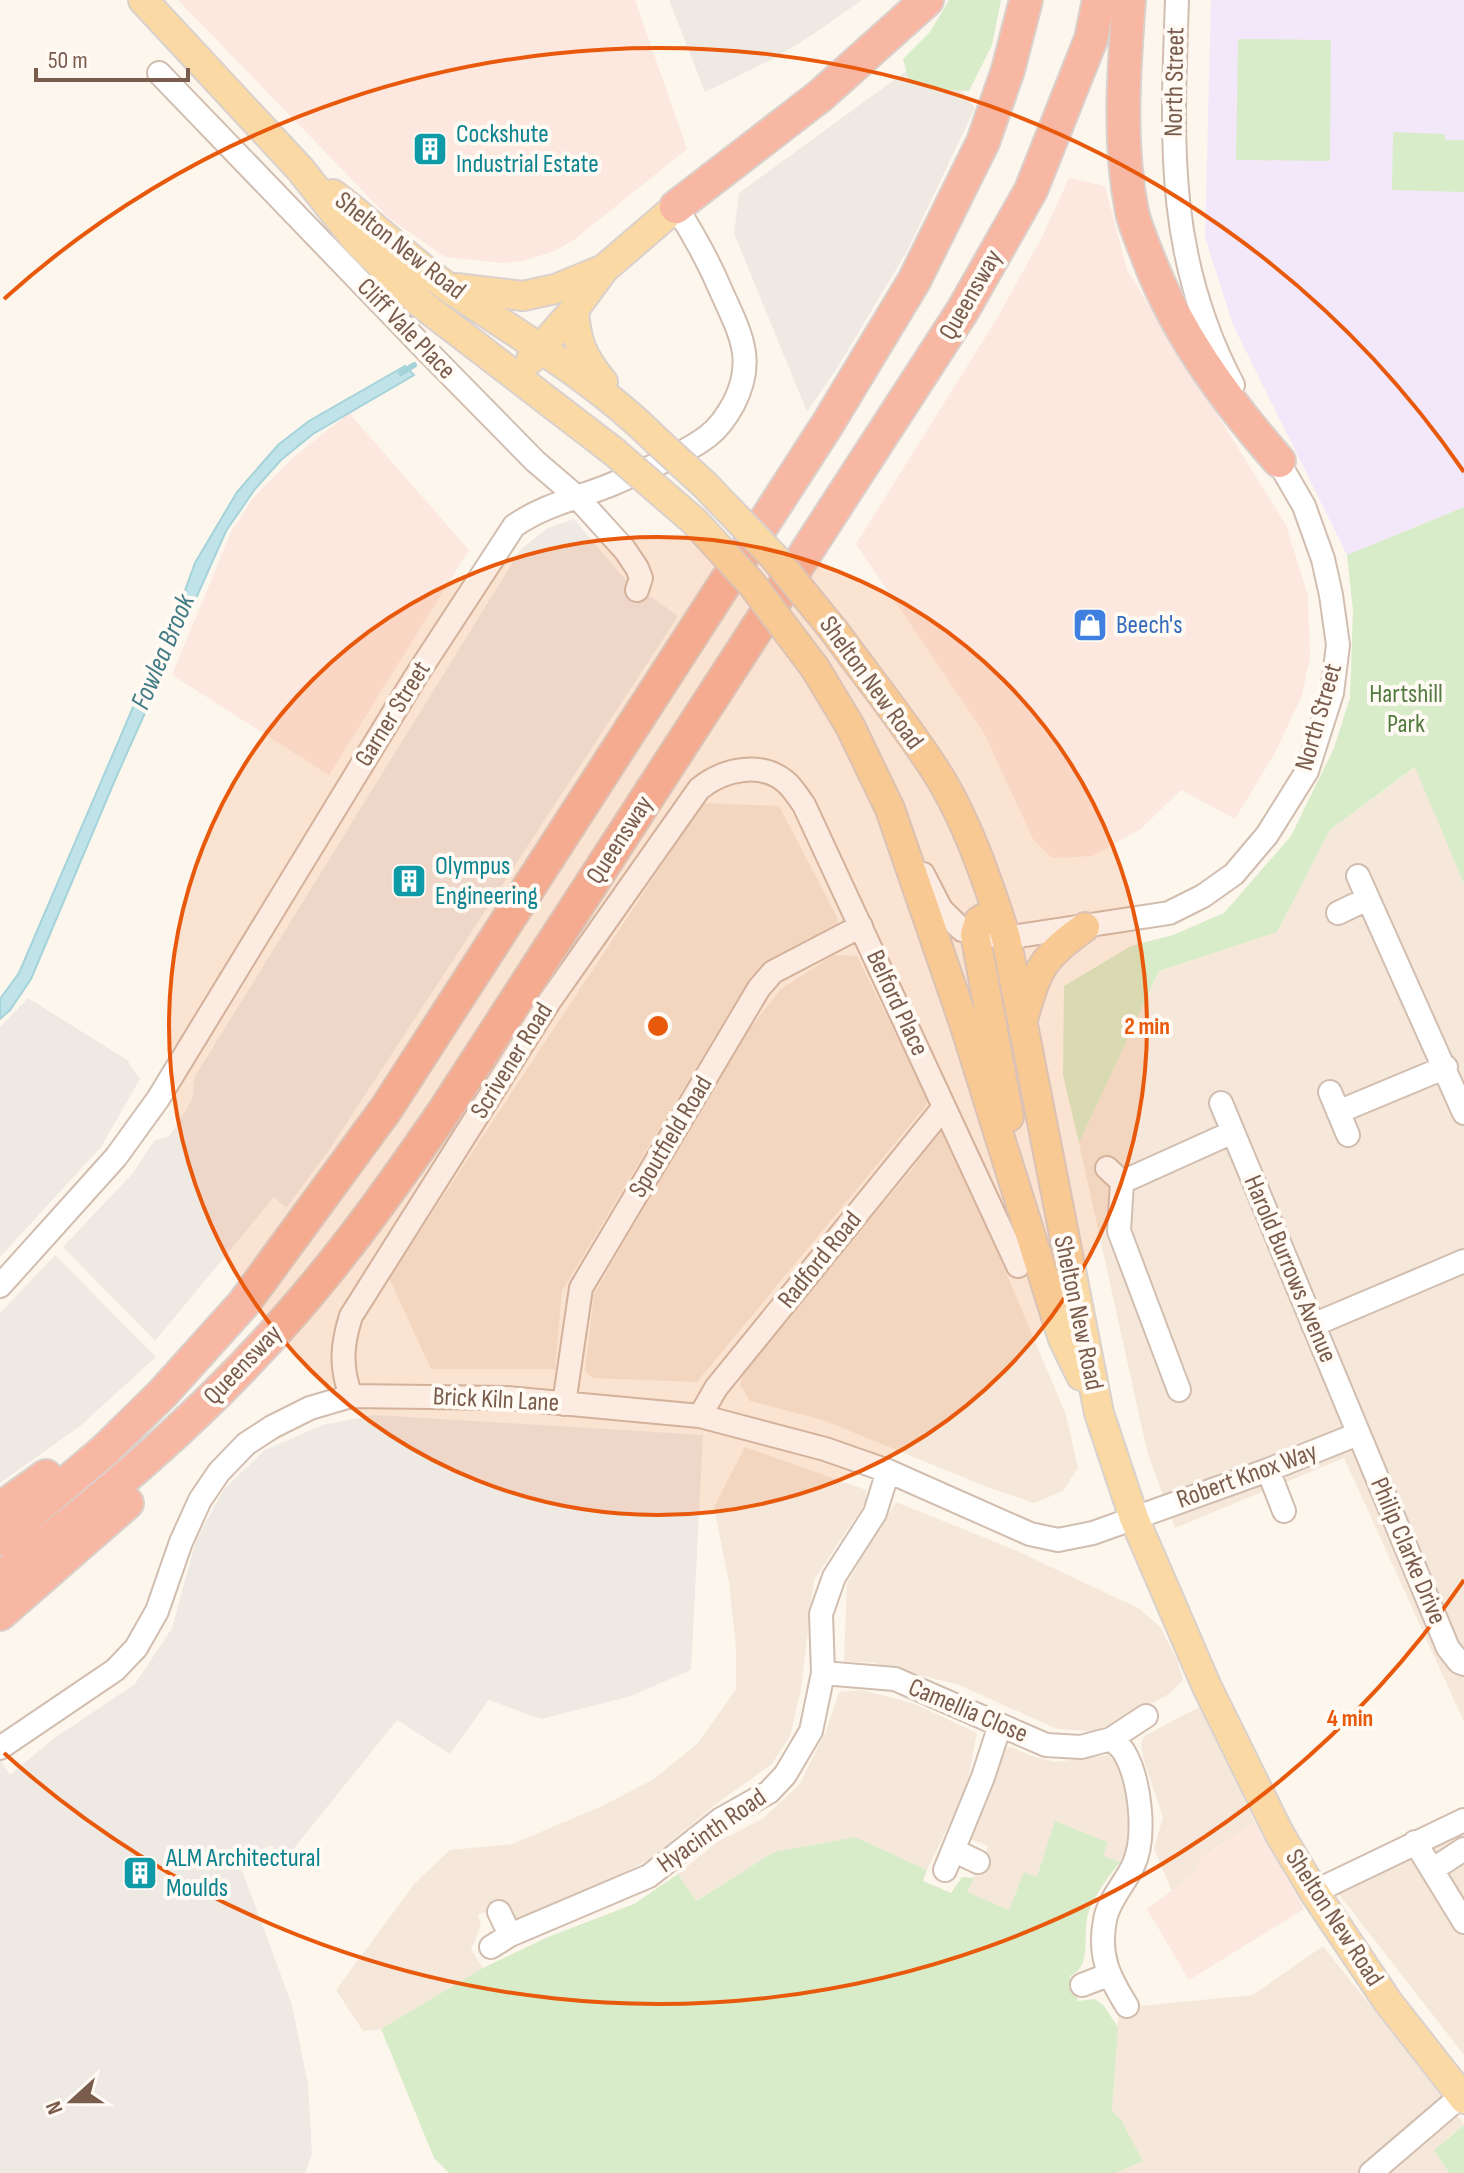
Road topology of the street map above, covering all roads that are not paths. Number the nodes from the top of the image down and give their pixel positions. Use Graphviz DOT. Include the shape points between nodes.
graph roads {
  1 [pos="143,0"];
  2 [pos="927,0"];
  3 [pos="1026,0"];
  4 [pos="1099,0"];
  5 [pos="1129,0"];
  6 [pos="1177,0"];
  7 [pos="159,73"];
  8 [pos="300,169"];
  9 [pos="676,207"];
  10 [pos="604,269"];
  11 [pos="448,287"];
  12 [pos="574,310"];
  13 [pos="541,346"];
  14 [pos="518,376"];
  15 [pos="629,413"];
  16 [pos="1279,461"];
  17 [pos="577,497"];
  18 [pos="637,590"];
  19 [pos="748,769"];
  20 [pos="890,809"];
  21 [pos="1358,876"];
  22 [pos="1367,899"];
  23 [pos="997,910"];
  24 [pos="1338,913"];
  25 [pos="861,926"];
  26 [pos="1085,927"];
  27 [pos="975,934"];
  28 [pos="1006,938"];
  29 [pos="1022,1025"];
  30 [pos="1446,1067"];
  31 [pos="1221,1103"];
  32 [pos="944,1107"];
  33 [pos="1464,1113"];
  34 [pos="1233,1132"];
  35 [pos="1348,1135"];
  36 [pos="1025,1216"];
  37 [pos="1464,1261"];
  38 [pos="1018,1266"];
  39 [pos="0,1286"];
  40 [pos="244,1303"];
  41 [pos="292,1313"];
  42 [pos="1313,1325"];
  43 [pos="1179,1390"];
  44 [pos="351,1396"];
  45 [pos="564,1404"];
  46 [pos="1099,1413"];
  47 [pos="700,1416"];
  48 [pos="1358,1434"];
  49 [pos="1268,1470"];
  50 [pos="888,1471"];
  51 [pos="0,1509"];
  52 [pos="1284,1511"];
  53 [pos="1134,1518"];
  54 [pos="0,1539"];
  55 [pos="0,1578"];
  56 [pos="0,1614"];
  57 [pos="1464,1664"];
  58 [pos="823,1673"];
  59 [pos="1146,1716"];
  60 [pos="1000,1725"];
  61 [pos="1111,1739"];
  62 [pos="0,1748"];
  63 [pos="1464,1820"];
  64 [pos="1415,1842"];
  65 [pos="1464,1849"];
  66 [pos="978,1862"];
  67 [pos="1432,1870"];
  68 [pos="1314,1892"];
  69 [pos="499,1912"];
  70 [pos="1464,1922"];
  71 [pos="1108,1975"];
  72 [pos="1082,1985"];
  73 [pos="1127,2006"];
  74 [pos="1463,2098"];
  75 [pos="1371,2173"];
  1 -- 8 [label="main road, Shelton New Road"];
  2 -- 9 [label="highway" via="820,96"];
  3 -- 40 [label="highway, Queensway" via="983,142 906,294 386,1109"];
  4 -- 41 [label="highway, Queensway" via="1091,39 1031,190 963,310 445,1110 378,1207"];
  5 -- 16 [label="highway" via="1122,114 1133,215 1155,277 1198,358"];
  6 -- 16 [label="street, North Street" via="1173,135 1184,245 1201,315 1221,362"];
  7 -- 17 [label="street, Cliff Vale Place" via="535,461"];
  8 -- 11 [label="main road, Shelton New Road"];
  8 -- 14 [label="main road, Shelton New Road" via="357,241 419,302"];
  9 -- 10 [label="main road"];
  9 -- 17 [label="street, Garner Street" via="703,249 742,339 744,383 725,421 709,436"];
  10 -- 11 [label="main road" via="523,296"];
  10 -- 12 [label="main road"];
  11 -- 13 [label="main road, Shelton New Road"];
  12 -- 13 [label="main road"];
  12 -- 15 [label="main road" via="586,362"];
  13 -- 14 [label="main road"];
  13 -- 15 [label="main road, Shelton New Road"];
  14 -- 20 [label="main road, Shelton New Road, bridge" via="695,522 751,583 815,668"];
  15 -- 23 [label="main road, Shelton New Road, bridge" via="774,557 835,632 938,774"];
  16 -- 26 [label="street, North Street" via="1304,506 1323,559 1338,645 1332,693 1307,771 1267,835 1214,889 1169,913"];
  17 -- 18 [label="street, Cliff Vale Place" via="637,568"];
  17 -- 39 [label="street, Garner Street" via="531,515 503,541 158,1099 116,1157"];
  19 -- 25 [label="street, Belford Place" via="787,782 804,805"];
  19 -- 44 [label="street, Scrivener Road" via="713,778 699,789 549,1002 351,1316 343,1341 343,1374"];
  20 -- 27 [label="street, North Street" via="941,909 962,930"];
  20 -- 36 [label="main road, Shelton New Road"];
  21 -- 22 [label="street"];
  22 -- 24 [label="street"];
  22 -- 30 [label="street"];
  23 -- 27 [label="main road" via="979,921"];
  23 -- 28 [label="main road, Shelton New Road"];
  25 -- 32 [label="street, Belford Place"];
  25 -- 45 [label="street, Spoutfield Road" via="773,972 759,988 581,1288"];
  26 -- 28 [label="street, North Street"];
  26 -- 29 [label="main road" via="1054,949 1034,978"];
  27 -- 28 [label="street, North Street"];
  27 -- 36 [label="main road"];
  28 -- 29 [label="main road, Shelton New Road"];
  29 -- 46 [label="main road, Shelton New Road"];
  30 -- 33 [label="street"];
  30 -- 35 [label="street" via="1334,1102"];
  31 -- 34 [label="street, Harold Burrows Avenue"];
  32 -- 38 [label="street, Belford Place"];
  32 -- 47 [label="street, Radford Road" via="716,1388"];
  34 -- 42 [label="street, Harold Burrows Avenue"];
  34 -- 43 [label="street" via="1115,1175 1119,1231"];
  36 -- 46 [label="main road, Shelton New Road" via="1063,1339"];
  37 -- 42 [label="street"];
  40 -- 51 [label="highway" via="72,1456"];
  40 -- 54 [label="highway, Queensway" via="104,1451"];
  41 -- 55 [label="highway, Queensway" via="140,1466"];
  41 -- 56 [label="highway" via="230,1394 143,1488"];
  42 -- 48 [label="street, Harold Burrows Avenue"];
  44 -- 45 [label="street, Brick Kiln Lane"];
  44 -- 62 [label="street, Brick Kiln Lane" via="310,1408 246,1444 200,1500 157,1611 136,1648 115,1670"];
  45 -- 47 [label="street, Brick Kiln Lane"];
  46 -- 53 [label="main road, Shelton New Road"];
  47 -- 50 [label="street, Brick Kiln Lane"];
  48 -- 49 [label="street, Robert Knox Way"];
  48 -- 57 [label="street, Philip Clarke Drive" via="1448,1648"];
  49 -- 52 [label="street"];
  49 -- 53 [label="street, Robert Knox Way"];
  50 -- 53 [label="street, Brick Kiln Lane" via="1030,1534 1058,1540"];
  50 -- 58 [label="street, Hyacinth Road" via="875,1513 834,1577 821,1614"];
  53 -- 68 [label="main road, Shelton New Road" via="1207,1687"];
  58 -- 60 [label="street, Camellia Close" via="895,1679"];
  58 -- 69 [label="street, Hyacinth Road" via="811,1731 769,1792 721,1819 649,1876 501,1941"];
  59 -- 61 [label="street, Camellia Close"];
  60 -- 61 [label="street, Camellia Close" via="1046,1745 1081,1747"];
  60 -- 66 [label="street" via="949,1860"];
  61 -- 71 [label="street" via="1124,1752 1139,1795 1139,1839 1135,1862 1105,1917 1103,1956"];
  63 -- 64 [label="street"];
  64 -- 67 [label="street"];
  64 -- 68 [label="street"];
  65 -- 67 [label="street"];
  67 -- 70 [label="street"];
  68 -- 74 [label="main road, Shelton New Road" via="1388,2002"];
  71 -- 72 [label="street"];
  71 -- 73 [label="street"];
  74 -- 75 [label="street"];
}
